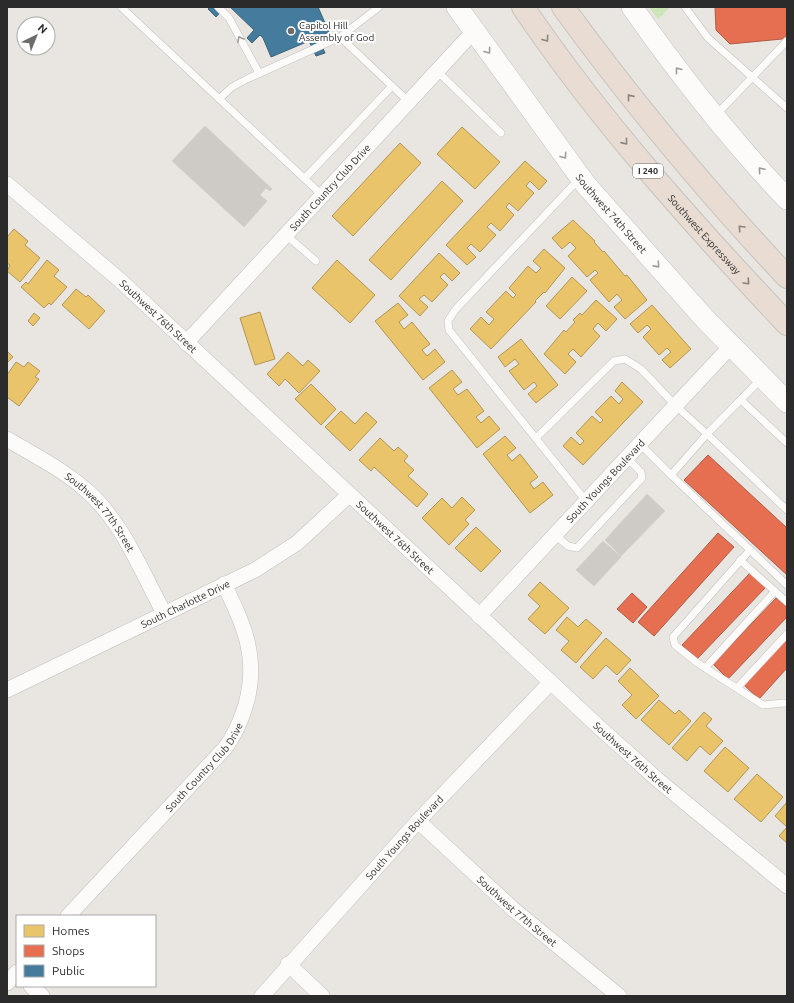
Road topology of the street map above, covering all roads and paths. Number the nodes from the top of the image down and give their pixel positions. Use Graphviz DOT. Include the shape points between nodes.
graph roads {
  1 [pos="120,7"];
  2 [pos="218,7"];
  3 [pos="379,7"];
  4 [pos="457,7"];
  5 [pos="523,7"];
  6 [pos="563,7"];
  7 [pos="632,7"];
  8 [pos="685,7"];
  9 [pos="474,31"];
  10 [pos="340,37"];
  11 [pos="787,41"];
  12 [pos="437,71"];
  13 [pos="258,73"];
  14 [pos="752,77"];
  15 [pos="392,86"];
  16 [pos="219,99"];
  17 [pos="409,102"];
  18 [pos="787,108"];
  19 [pos="715,116"];
  20 [pos="501,133"];
  21 [pos="305,178"];
  22 [pos="580,178"];
  23 [pos="7,184"];
  24 [pos="322,195"];
  25 [pos="787,199"];
  26 [pos="286,234"];
  27 [pos="316,261"];
  28 [pos="787,277"];
  29 [pos="787,324"];
  30 [pos="186,343"];
  31 [pos="731,346"];
  32 [pos="762,378"];
  33 [pos="742,400"];
  34 [pos="787,402"];
  35 [pos="676,406"];
  36 [pos="707,434"];
  37 [pos="536,438"];
  38 [pos="7,439"];
  39 [pos="787,443"];
  40 [pos="640,444"];
  41 [pos="627,458"];
  42 [pos="671,475"];
  43 [pos="349,496"];
  44 [pos="586,501"];
  45 [pos="787,510"];
  46 [pos="555,535"];
  47 [pos="750,550"];
  48 [pos="740,560"];
  49 [pos="224,584"];
  50 [pos="787,585"];
  51 [pos="774,591"];
  52 [pos="787,602"];
  53 [pos="164,613"];
  54 [pos="479,616"];
  55 [pos="787,634"];
  56 [pos="705,668"];
  57 [pos="550,682"];
  58 [pos="737,688"];
  59 [pos="7,690"];
  60 [pos="786,703"];
  61 [pos="418,822"];
  62 [pos="787,886"];
  63 [pos="69,915"];
  64 [pos="288,964"];
  65 [pos="32,987"];
  66 [pos="42,996"];
  67 [pos="262,996"];
  68 [pos="322,996"];
  69 [pos="619,996"];
  1 -- 16 [label="lane"];
  13 -- 2 [label="lane, one-way" via="229,18"];
  3 -- 10 [label="lane"];
  4 -- 9 [label="main road, Southwest 74th Street"];
  5 -- 29 [label="highway, Southwest Expressway / I 240, one-way" via="567,69 658,183"];
  28 -- 6 [label="highway, one-way" via="681,160 614,77"];
  19 -- 7 [label="main road, one-way" via="655,41"];
  8 -- 14 [label="lane" via="708,38"];
  9 -- 12 [label="street, South Country Club Drive"];
  9 -- 22 [label="main road, Southwest 74th Street, one-way"];
  10 -- 13 [label="lane"];
  10 -- 15 [label="lane"];
  11 -- 14 [label="lane"];
  12 -- 17 [label="street, South Country Club Drive"];
  12 -- 20 [label="lane"];
  13 -- 16 [label="lane" via="232,87"];
  14 -- 18 [label="lane"];
  14 -- 19 [label="lane"];
  15 -- 17 [label="lane"];
  15 -- 21 [label="lane"];
  16 -- 21 [label="lane"];
  17 -- 24 [label="street, South Country Club Drive"];
  25 -- 19 [label="main road, one-way"];
  21 -- 24 [label="lane"];
  22 -- 31 [label="main road, Southwest 74th Street, one-way"];
  22 -- 37 [label="lane" via="455,310 448,321 450,330"];
  23 -- 30 [label="street, Southwest 76th Street" via="116,277"];
  24 -- 26 [label="street, South Country Club Drive"];
  26 -- 27 [label="lane"];
  26 -- 30 [label="street, South Country Club Drive"];
  30 -- 43 [label="street, Southwest 76th Street"];
  31 -- 32 [label="main road, Southwest 74th Street"];
  31 -- 35 [label="street, South Youngs Boulevard"];
  32 -- 33 [label="lane"];
  32 -- 34 [label="main road, Southwest 74th Street"];
  33 -- 36 [label="lane"];
  33 -- 39 [label="lane"];
  35 -- 36 [label="lane"];
  35 -- 37 [label="lane" via="641,370 625,359 614,361"];
  35 -- 40 [label="street, South Youngs Boulevard"];
  36 -- 42 [label="lane"];
  36 -- 45 [label="lane"];
  37 -- 44 [label="lane"];
  38 -- 53 [label="street, Southwest 77th Street" via="65,473 98,502 129,546"];
  40 -- 41 [label="street, South Youngs Boulevard"];
  40 -- 42 [label="lane"];
  41 -- 44 [label="street, South Youngs Boulevard"];
  41 -- 46 [label="lane" via="641,472 642,478 577,548 568,546"];
  42 -- 47 [label="lane"];
  43 -- 49 [label="street, South Charlotte Drive" via="318,526 282,554"];
  43 -- 54 [label="street, Southwest 76th Street"];
  44 -- 46 [label="street, South Youngs Boulevard"];
  46 -- 54 [label="street, South Youngs Boulevard"];
  47 -- 48 [label="lane"];
  47 -- 50 [label="lane"];
  48 -- 51 [label="lane"];
  48 -- 56 [label="lane" via="673,636 675,645"];
  49 -- 53 [label="street, South Charlotte Drive"];
  49 -- 63 [label="street, South Country Club Drive" via="243,624 252,663 249,694 239,725 224,748"];
  51 -- 52 [label="lane"];
  51 -- 56 [label="lane"];
  53 -- 59 [label="street, South Charlotte Drive"];
  54 -- 57 [label="street, Southwest 76th Street"];
  55 -- 58 [label="lane"];
  56 -- 58 [label="lane"];
  57 -- 61 [label="street, South Youngs Boulevard"];
  57 -- 62 [label="street, Southwest 76th Street" via="659,781"];
  58 -- 60 [label="lane" via="763,705"];
  61 -- 64 [label="street, South Youngs Boulevard"];
  61 -- 69 [label="street, Southwest 77th Street" via="513,909"];
  64 -- 67 [label="street, South Youngs Boulevard"];
  64 -- 68 [label="street"];
  65 -- 66 [label="street"];
}
